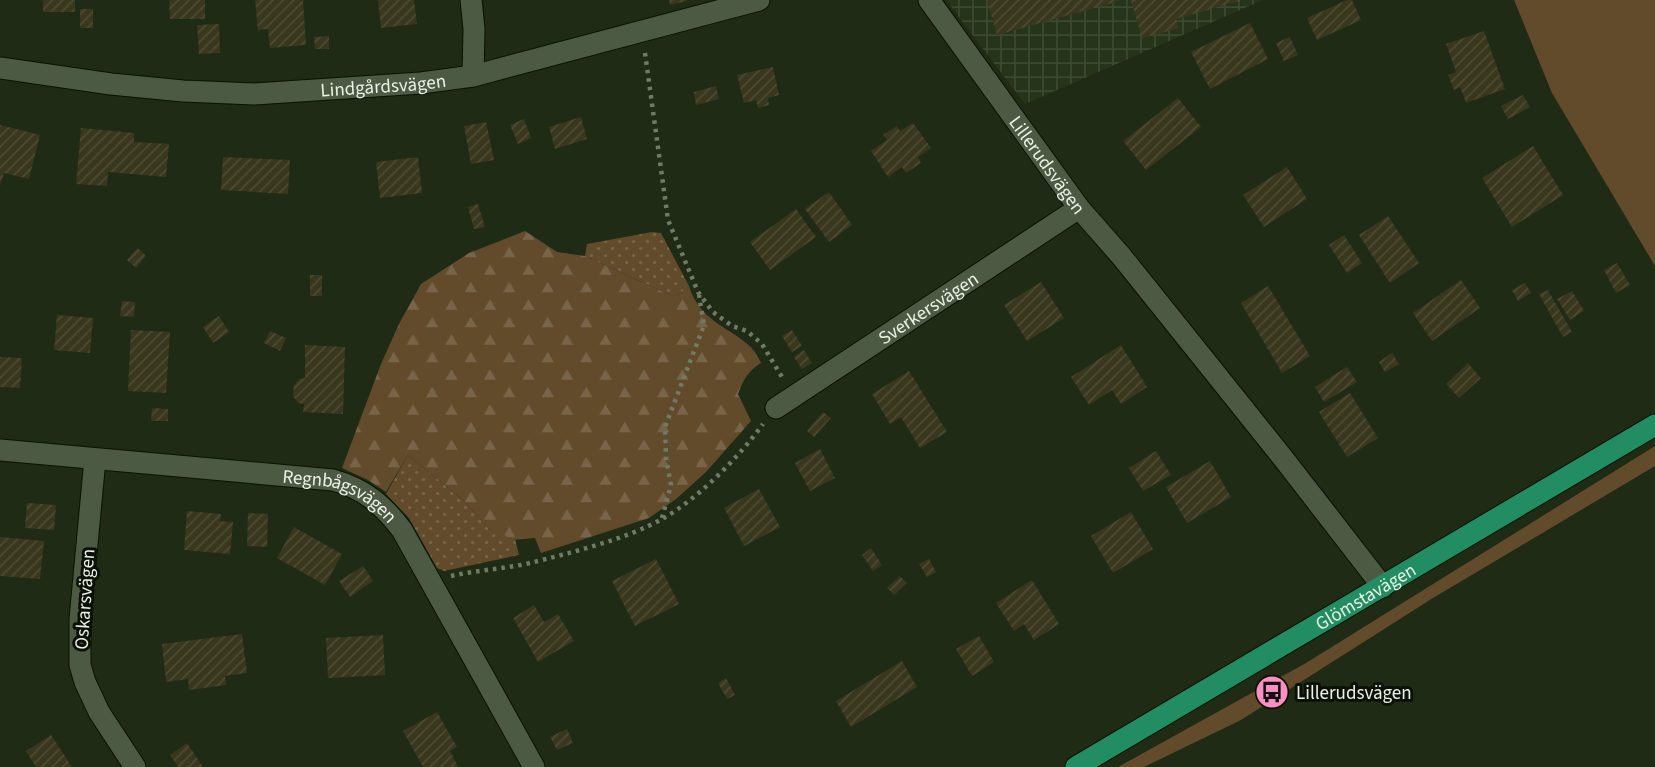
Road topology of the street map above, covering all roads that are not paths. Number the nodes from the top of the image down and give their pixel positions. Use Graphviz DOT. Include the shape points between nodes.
graph roads {
  1 [pos="471,0"];
  2 [pos="759,0"];
  3 [pos="929,0"];
  4 [pos="0,68"];
  5 [pos="473,76"];
  6 [pos="1079,208"];
  7 [pos="776,408"];
  8 [pos="1655,425"];
  9 [pos="0,450"];
  10 [pos="95,459"];
  11 [pos="1383,587"];
  12 [pos="135,767"];
  13 [pos="534,767"];
  14 [pos="1076,767"];
  1 -- 5 [label="street"];
  2 -- 5 [label="street, Lindgårdsvägen"];
  3 -- 6 [label="street, Lillerudsvägen"];
  4 -- 5 [label="street, Lindgårdsvägen" via="111,85 254,94"];
  6 -- 7 [label="street, Sverkersvägen"];
  6 -- 11 [label="street, Lillerudsvägen"];
  8 -- 11 [label="main road, Glömstavägen"];
  9 -- 10 [label="street, Regnbågsvägen"];
  10 -- 12 [label="street, Oskarsvägen" via="80,665 99,712"];
  10 -- 13 [label="street, Regnbågsvägen" via="333,480 369,494 402,530"];
  11 -- 14 [label="main road, Glömstavägen"];
}
